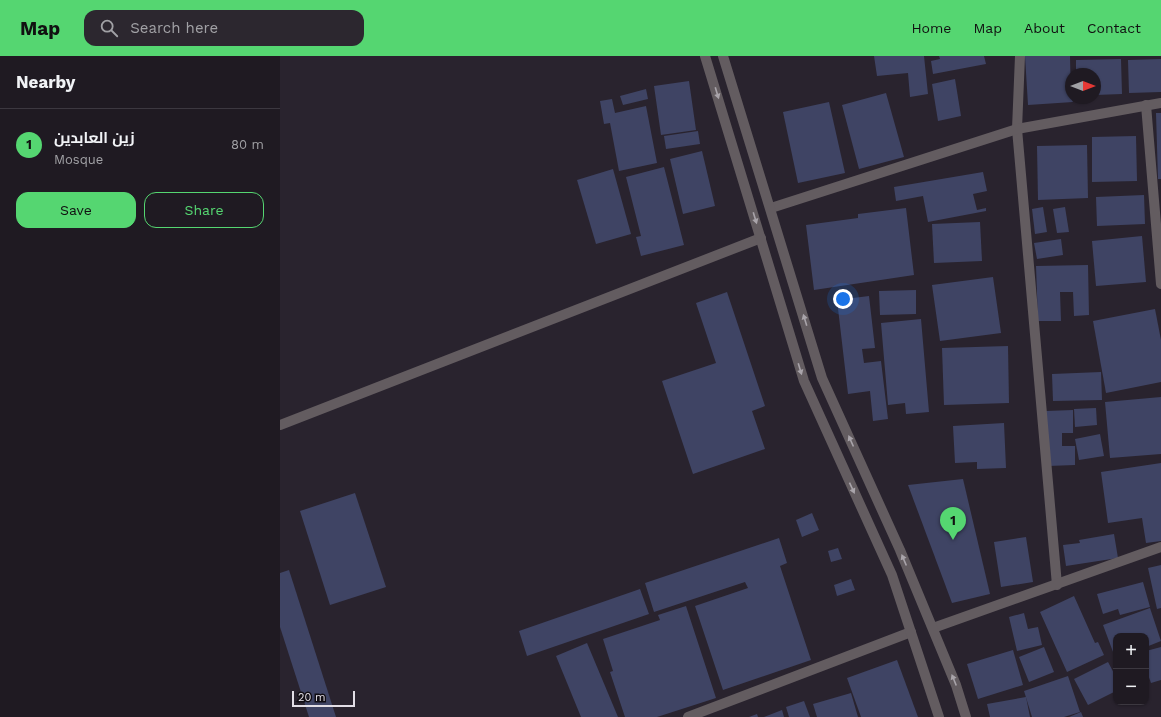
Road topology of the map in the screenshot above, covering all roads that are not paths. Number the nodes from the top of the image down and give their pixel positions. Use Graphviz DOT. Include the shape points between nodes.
graph roads {
  1 [pos="705,56"];
  2 [pos="723,56"];
  3 [pos="1020,56"];
  4 [pos="1161,103"];
  5 [pos="1146,105"];
  6 [pos="1017,129"];
  7 [pos="770,208"];
  8 [pos="761,238"];
  9 [pos="1161,284"];
  10 [pos="280,425"];
  11 [pos="1161,547"];
  12 [pos="1057,585"];
  13 [pos="933,628"];
  14 [pos="911,632"];
  15 [pos="688,717"];
  16 [pos="939,717"];
  17 [pos="966,717"];
  1 -- 8 [label="street, one-way"];
  2 -- 7 [label="street"];
  3 -- 6 [label="street"];
  4 -- 5 [label="street"];
  5 -- 6 [label="street"];
  5 -- 9 [label="street"];
  6 -- 7 [label="street"];
  6 -- 12 [label="street"];
  13 -- 7 [label="street, one-way" via="822,378"];
  8 -- 10 [label="street"];
  8 -- 14 [label="street, one-way" via="804,381 892,575"];
  11 -- 12 [label="street"];
  12 -- 13 [label="street"];
  17 -- 13 [label="street, one-way"];
  14 -- 15 [label="street"];
  14 -- 16 [label="street"];
}
